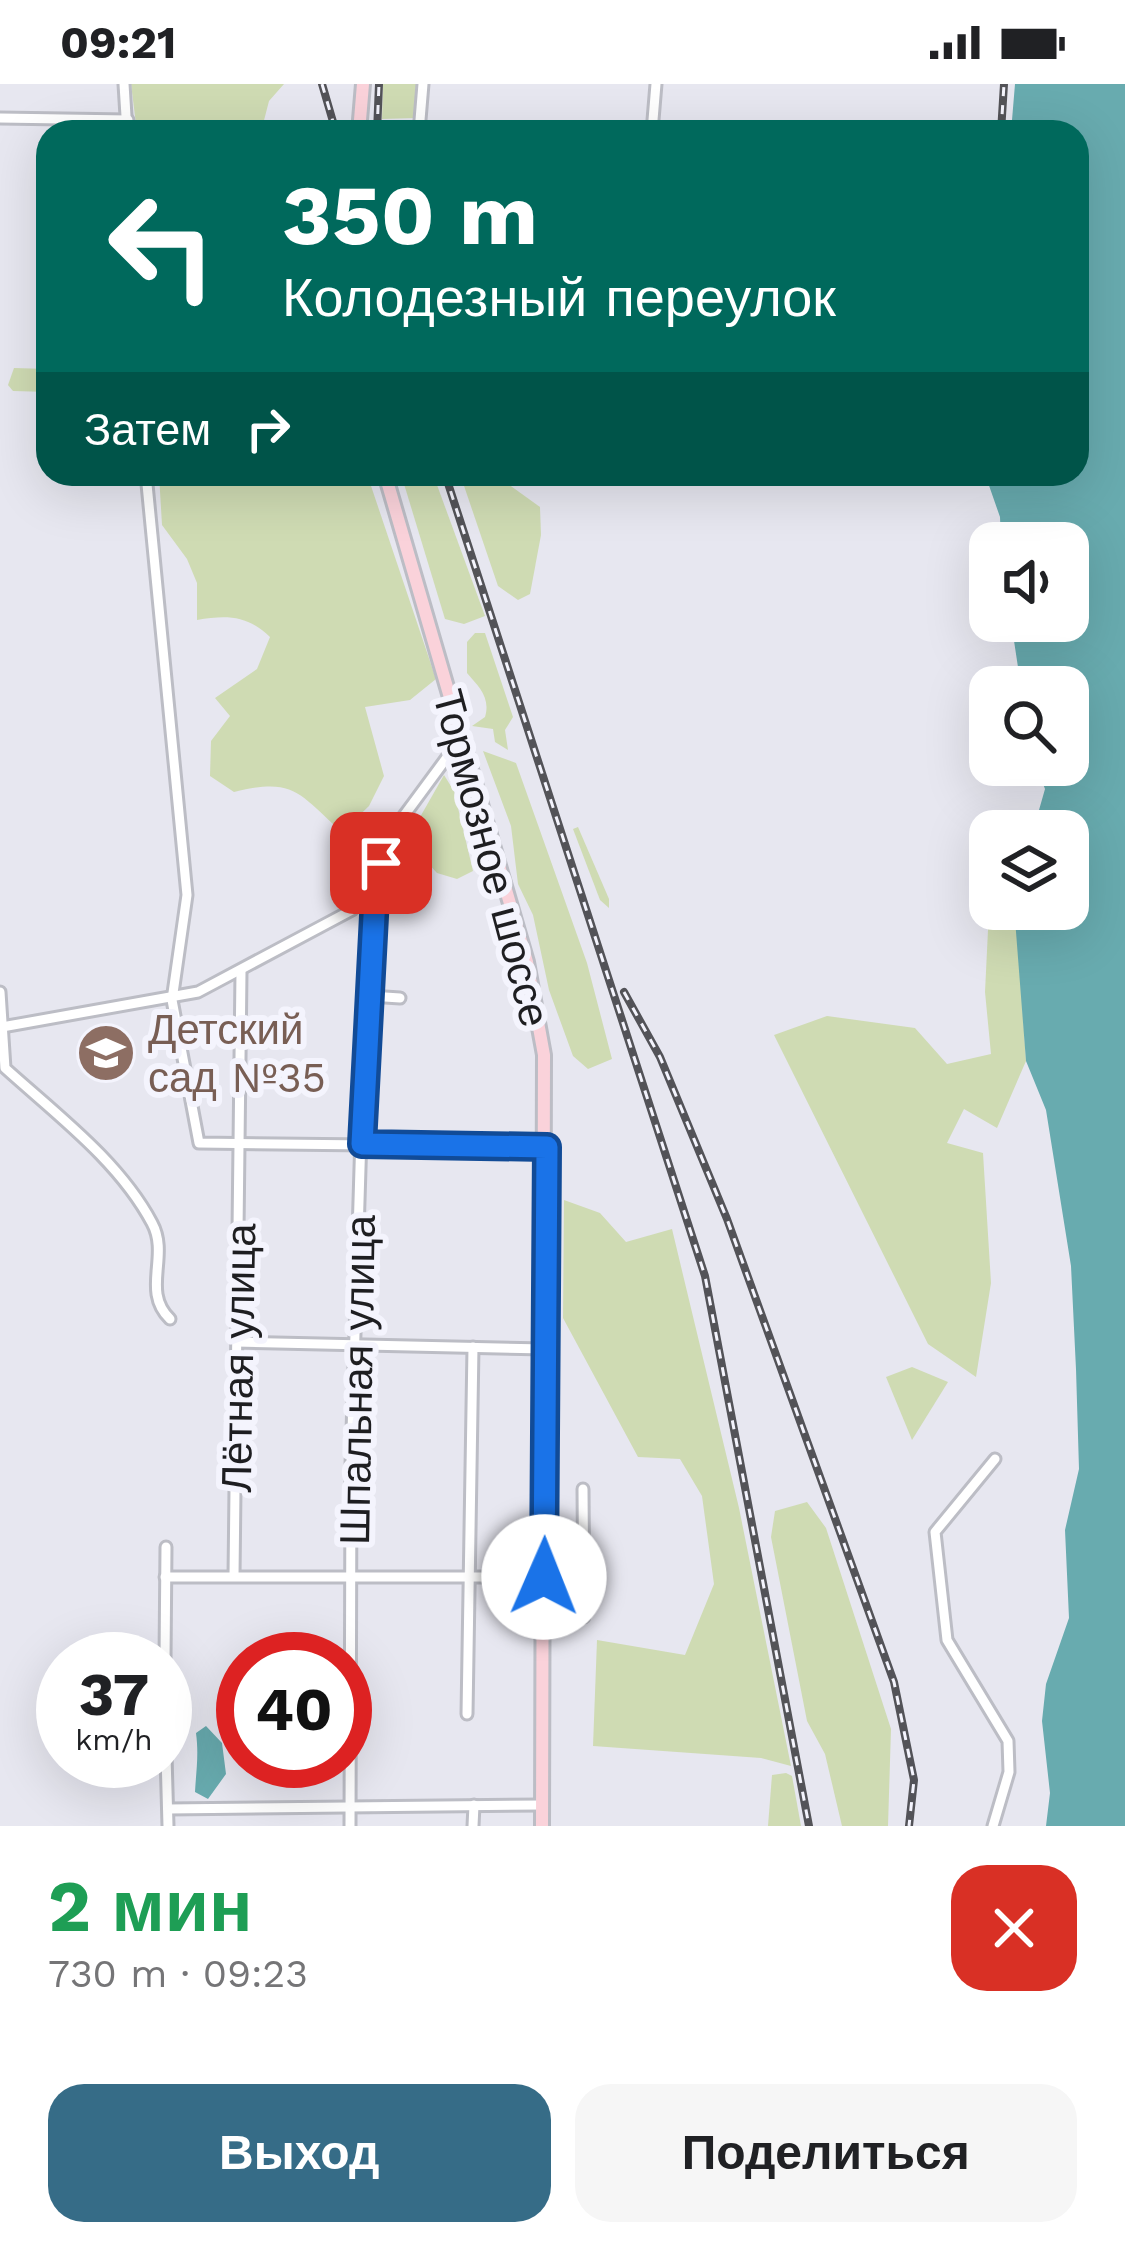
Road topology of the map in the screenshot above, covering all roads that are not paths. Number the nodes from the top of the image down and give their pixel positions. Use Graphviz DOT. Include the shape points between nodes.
graph roads {
  1 [pos="124,84"];
  2 [pos="363,84"];
  3 [pos="423,84"];
  4 [pos="656,84"];
  5 [pos="0,118"];
  6 [pos="36,120"];
  7 [pos="127,120"];
  8 [pos="359,120"];
  9 [pos="419,120"];
  10 [pos="653,120"];
  11 [pos="147,486"];
  12 [pos="389,486"];
  13 [pos="462,737"];
  14 [pos="376,878"];
  15 [pos="241,972"];
  16 [pos="0,992"];
  17 [pos="370,996"];
  18 [pos="400,998"];
  19 [pos="172,1000"];
  20 [pos="2,1027"];
  21 [pos="242,1140"];
  22 [pos="362,1144"];
  23 [pos="547,1147"];
  24 [pos="170,1319"];
  25 [pos="237,1342"];
  26 [pos="357,1345"];
  27 [pos="472,1347"];
  28 [pos="545,1348"];
  29 [pos="995,1460"];
  30 [pos="584,1489"];
  31 [pos="166,1547"];
  32 [pos="234,1576"];
  33 [pos="165,1577"];
  34 [pos="353,1578"];
  35 [pos="470,1578"];
  36 [pos="544,1581"];
  37 [pos="584,1586"];
  38 [pos="584,1617"];
  39 [pos="165,1632"];
  40 [pos="467,1714"];
  41 [pos="167,1788"];
  42 [pos="474,1805"];
  43 [pos="542,1805"];
  44 [pos="350,1808"];
  45 [pos="168,1810"];
  46 [pos="168,1826"];
  47 [pos="350,1826"];
  48 [pos="473,1826"];
  49 [pos="542,1826"];
  50 [pos="993,1826"];
  1 -- 7 [label="street"];
  2 -- 8 [label="street"];
  3 -- 9 [label="street"];
  4 -- 10 [label="street"];
  5 -- 6 [label="street"];
  11 -- 19 [label="street" via="187,895"];
  12 -- 13 [label="street, Тормозное шоссе"];
  13 -- 14 [label="street, Шпальная улица" via="403,817"];
  13 -- 23 [label="street, Тормозное шоссе" via="534,990"];
  14 -- 15 [label="street" via="352,910"];
  14 -- 17 [label="street, Шпальная улица"];
  15 -- 19 [label="street"];
  15 -- 21 [label="street, Лётная улица"];
  16 -- 20 [label="street"];
  17 -- 18 [label="street"];
  17 -- 22 [label="street, Шпальная улица"];
  19 -- 20 [label="street"];
  19 -- 21 [label="street" via="199,1143"];
  20 -- 24 [label="street" via="5,1068 91,1142 154,1225 155,1304"];
  21 -- 22 [label="street"];
  21 -- 25 [label="street, Лётная улица"];
  22 -- 23 [label="street"];
  22 -- 26 [label="street, Шпальная улица"];
  23 -- 28 [label="street, Тормозное шоссе"];
  25 -- 26 [label="street"];
  25 -- 32 [label="street, Лётная улица"];
  26 -- 27 [label="street"];
  26 -- 34 [label="street, Шпальная улица"];
  27 -- 28 [label="street"];
  27 -- 35 [label="street"];
  28 -- 36 [label="street, Тормозное шоссе"];
  29 -- 50 [label="street" via="935,1532 947,1640 1008,1741 1009,1772"];
  30 -- 37 [label="street"];
  31 -- 33 [label="street"];
  32 -- 33 [label="street"];
  32 -- 34 [label="street"];
  33 -- 39 [label="street"];
  34 -- 35 [label="street"];
  34 -- 44 [label="street, Шпальная улица"];
  35 -- 36 [label="street"];
  35 -- 40 [label="street"];
  36 -- 37 [label="street"];
  36 -- 43 [label="street, Тормозное шоссе"];
  37 -- 38 [label="street"];
  41 -- 45 [label="street"];
  42 -- 43 [label="street"];
  42 -- 44 [label="street"];
  42 -- 48 [label="street"];
  43 -- 49 [label="street, Тормозное шоссе"];
  44 -- 45 [label="street"];
  44 -- 47 [label="street, Шпальная улица"];
  45 -- 46 [label="street"];
}
